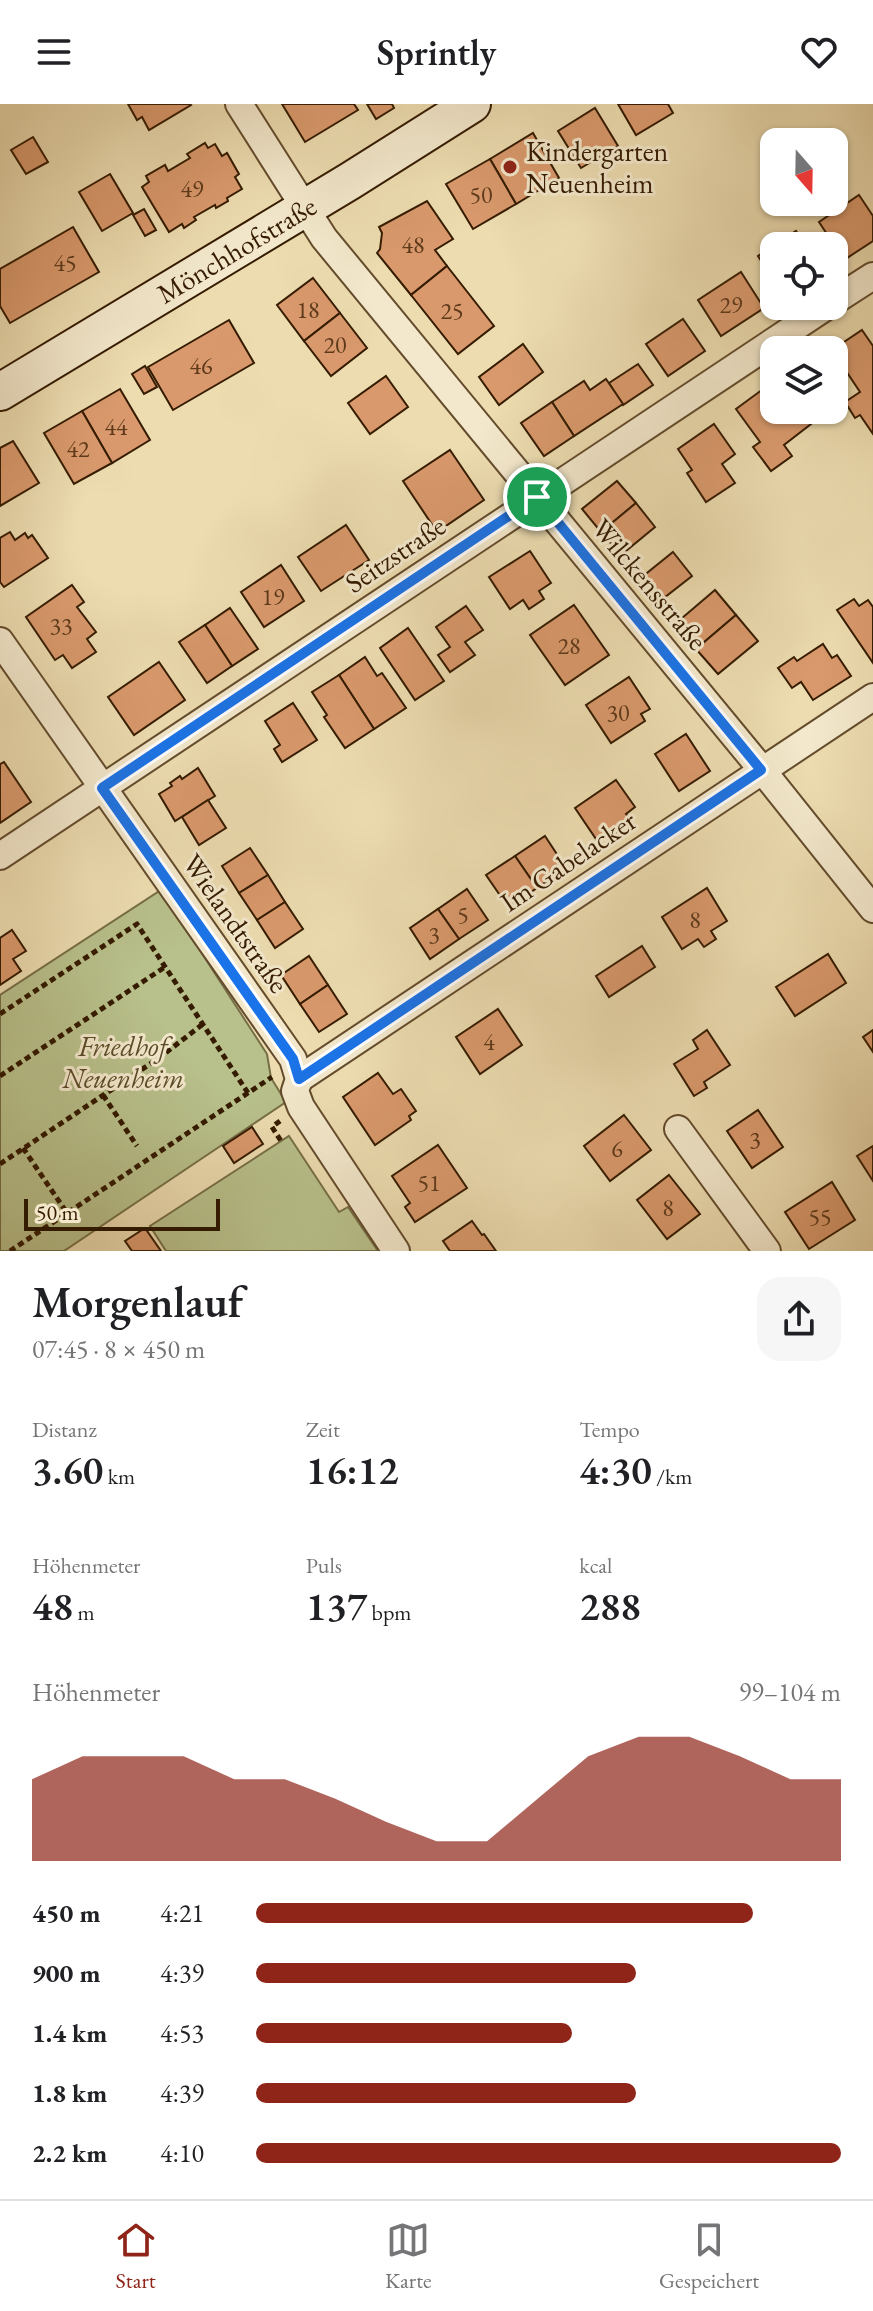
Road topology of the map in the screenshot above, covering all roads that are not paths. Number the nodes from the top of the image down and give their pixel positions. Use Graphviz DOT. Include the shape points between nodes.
graph roads {
  1 [pos="239,104"];
  2 [pos="472,104"];
  3 [pos="304,208"];
  4 [pos="873,276"];
  5 [pos="848,292"];
  6 [pos="806,320"];
  7 [pos="0,392"];
  8 [pos="537,497"];
  9 [pos="0,641"];
  10 [pos="873,697"];
  11 [pos="761,770"];
  12 [pos="102,788"];
  13 [pos="0,856"];
  14 [pos="873,909"];
  15 [pos="296,1069"];
  16 [pos="678,1129"];
  17 [pos="396,1251"];
  18 [pos="767,1251"];
  1 -- 3 [label="street, Wilckensstraße"];
  2 -- 3 [label="street, Mönchhofstraße"];
  3 -- 7 [label="street, Mönchhofstraße"];
  3 -- 8 [label="street, Wilckensstraße"];
  4 -- 5 [label="street"];
  6 -- 8 [label="street, Seitzstraße"];
  8 -- 11 [label="street, Wilckensstraße"];
  8 -- 12 [label="street, Seitzstraße"];
  9 -- 12 [label="street, Wielandtstraße"];
  10 -- 11 [label="street, Im Gabelacker"];
  11 -- 14 [label="street, Wilckensstraße"];
  11 -- 15 [label="street, Im Gabelacker"];
  12 -- 13 [label="street, Seitzstraße"];
  12 -- 15 [label="street, Wielandtstraße"];
  15 -- 17 [label="street, Wielandtstraße" via="301,1107"];
  16 -- 18 [label="street"];
}
